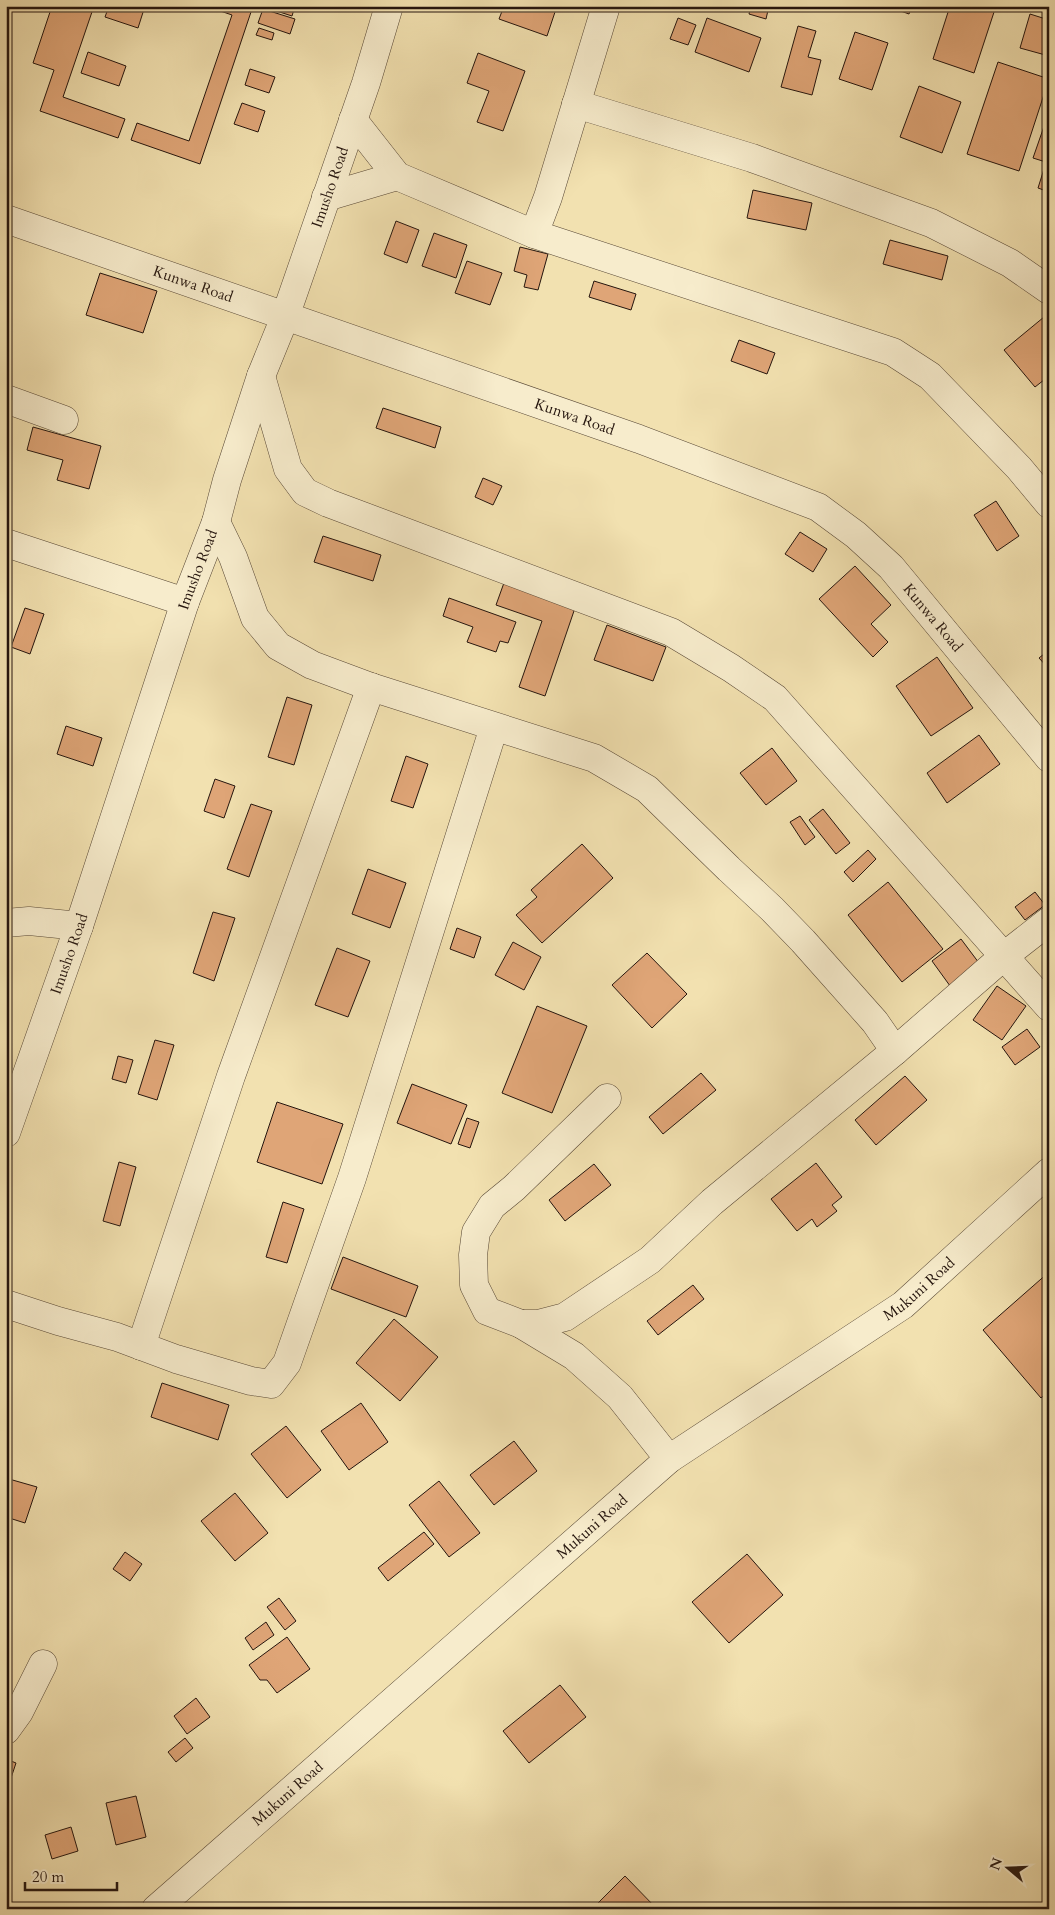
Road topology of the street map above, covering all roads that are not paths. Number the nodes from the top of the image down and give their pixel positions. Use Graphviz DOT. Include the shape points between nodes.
graph roads {
  1 [pos="390,6"];
  2 [pos="606,6"];
  3 [pos="576,104"];
  4 [pos="353,120"];
  5 [pos="397,176"];
  6 [pos="326,197"];
  7 [pos="6,219"];
  8 [pos="534,234"];
  9 [pos="1049,290"];
  10 [pos="285,317"];
  11 [pos="261,376"];
  12 [pos="6,399"];
  13 [pos="64,420"];
  14 [pos="1049,504"];
  15 [pos="216,522"];
  16 [pos="6,543"];
  17 [pos="185,602"];
  18 [pos="371,688"];
  19 [pos="494,727"];
  20 [pos="1049,758"];
  21 [pos="1049,921"];
  22 [pos="6,923"];
  23 [pos="79,926"];
  24 [pos="1003,957"];
  25 [pos="1049,1007"];
  26 [pos="895,1051"];
  27 [pos="607,1098"];
  28 [pos="8,1122"];
  29 [pos="1049,1172"];
  30 [pos="6,1304"];
  31 [pos="521,1324"];
  32 [pos="141,1346"];
  33 [pos="669,1459"];
  34 [pos="43,1664"];
  35 [pos="6,1730"];
  36 [pos="156,1909"];
  1 -- 4 [label="street, Imusho Road"];
  2 -- 3 [label="street"];
  3 -- 8 [label="street"];
  3 -- 9 [label="street" via="752,158 931,224 1010,263"];
  4 -- 5 [label="street"];
  4 -- 6 [label="street, Imusho Road"];
  5 -- 6 [label="street"];
  5 -- 8 [label="street"];
  6 -- 10 [label="street, Imusho Road"];
  7 -- 10 [label="street, Kunwa Road"];
  8 -- 14 [label="street" via="893,352 930,376 1019,468"];
  10 -- 11 [label="street, Imusho Road"];
  10 -- 20 [label="street, Kunwa Road" via="639,439 818,507 891,567"];
  11 -- 15 [label="street, Imusho Road"];
  11 -- 24 [label="street" via="288,469 305,492 671,632 731,668 775,698"];
  12 -- 13 [label="street"];
  15 -- 17 [label="street, Imusho Road"];
  15 -- 18 [label="street" via="233,556 256,618 278,646 312,665"];
  16 -- 17 [label="street"];
  17 -- 23 [label="street, Imusho Road"];
  18 -- 19 [label="street"];
  18 -- 32 [label="street" via="231,1076"];
  19 -- 26 [label="street" via="594,758 647,789 803,941 875,1022"];
  19 -- 32 [label="street" via="352,1178 287,1363 271,1384 251,1382"];
  21 -- 24 [label="street"];
  22 -- 23 [label="street" via="29,921"];
  23 -- 28 [label="street, Imusho Road"];
  24 -- 25 [label="street"];
  24 -- 26 [label="street"];
  26 -- 31 [label="street" via="712,1202 650,1260 565,1318"];
  27 -- 31 [label="street" via="492,1206 476,1232 474,1286 487,1312"];
  29 -- 33 [label="street, Mukuni Road" via="903,1305"];
  30 -- 32 [label="street"];
  31 -- 33 [label="street" via="574,1356 620,1397"];
  33 -- 36 [label="street, Mukuni Road"];
  34 -- 35 [label="street" via="19,1712"];
}
